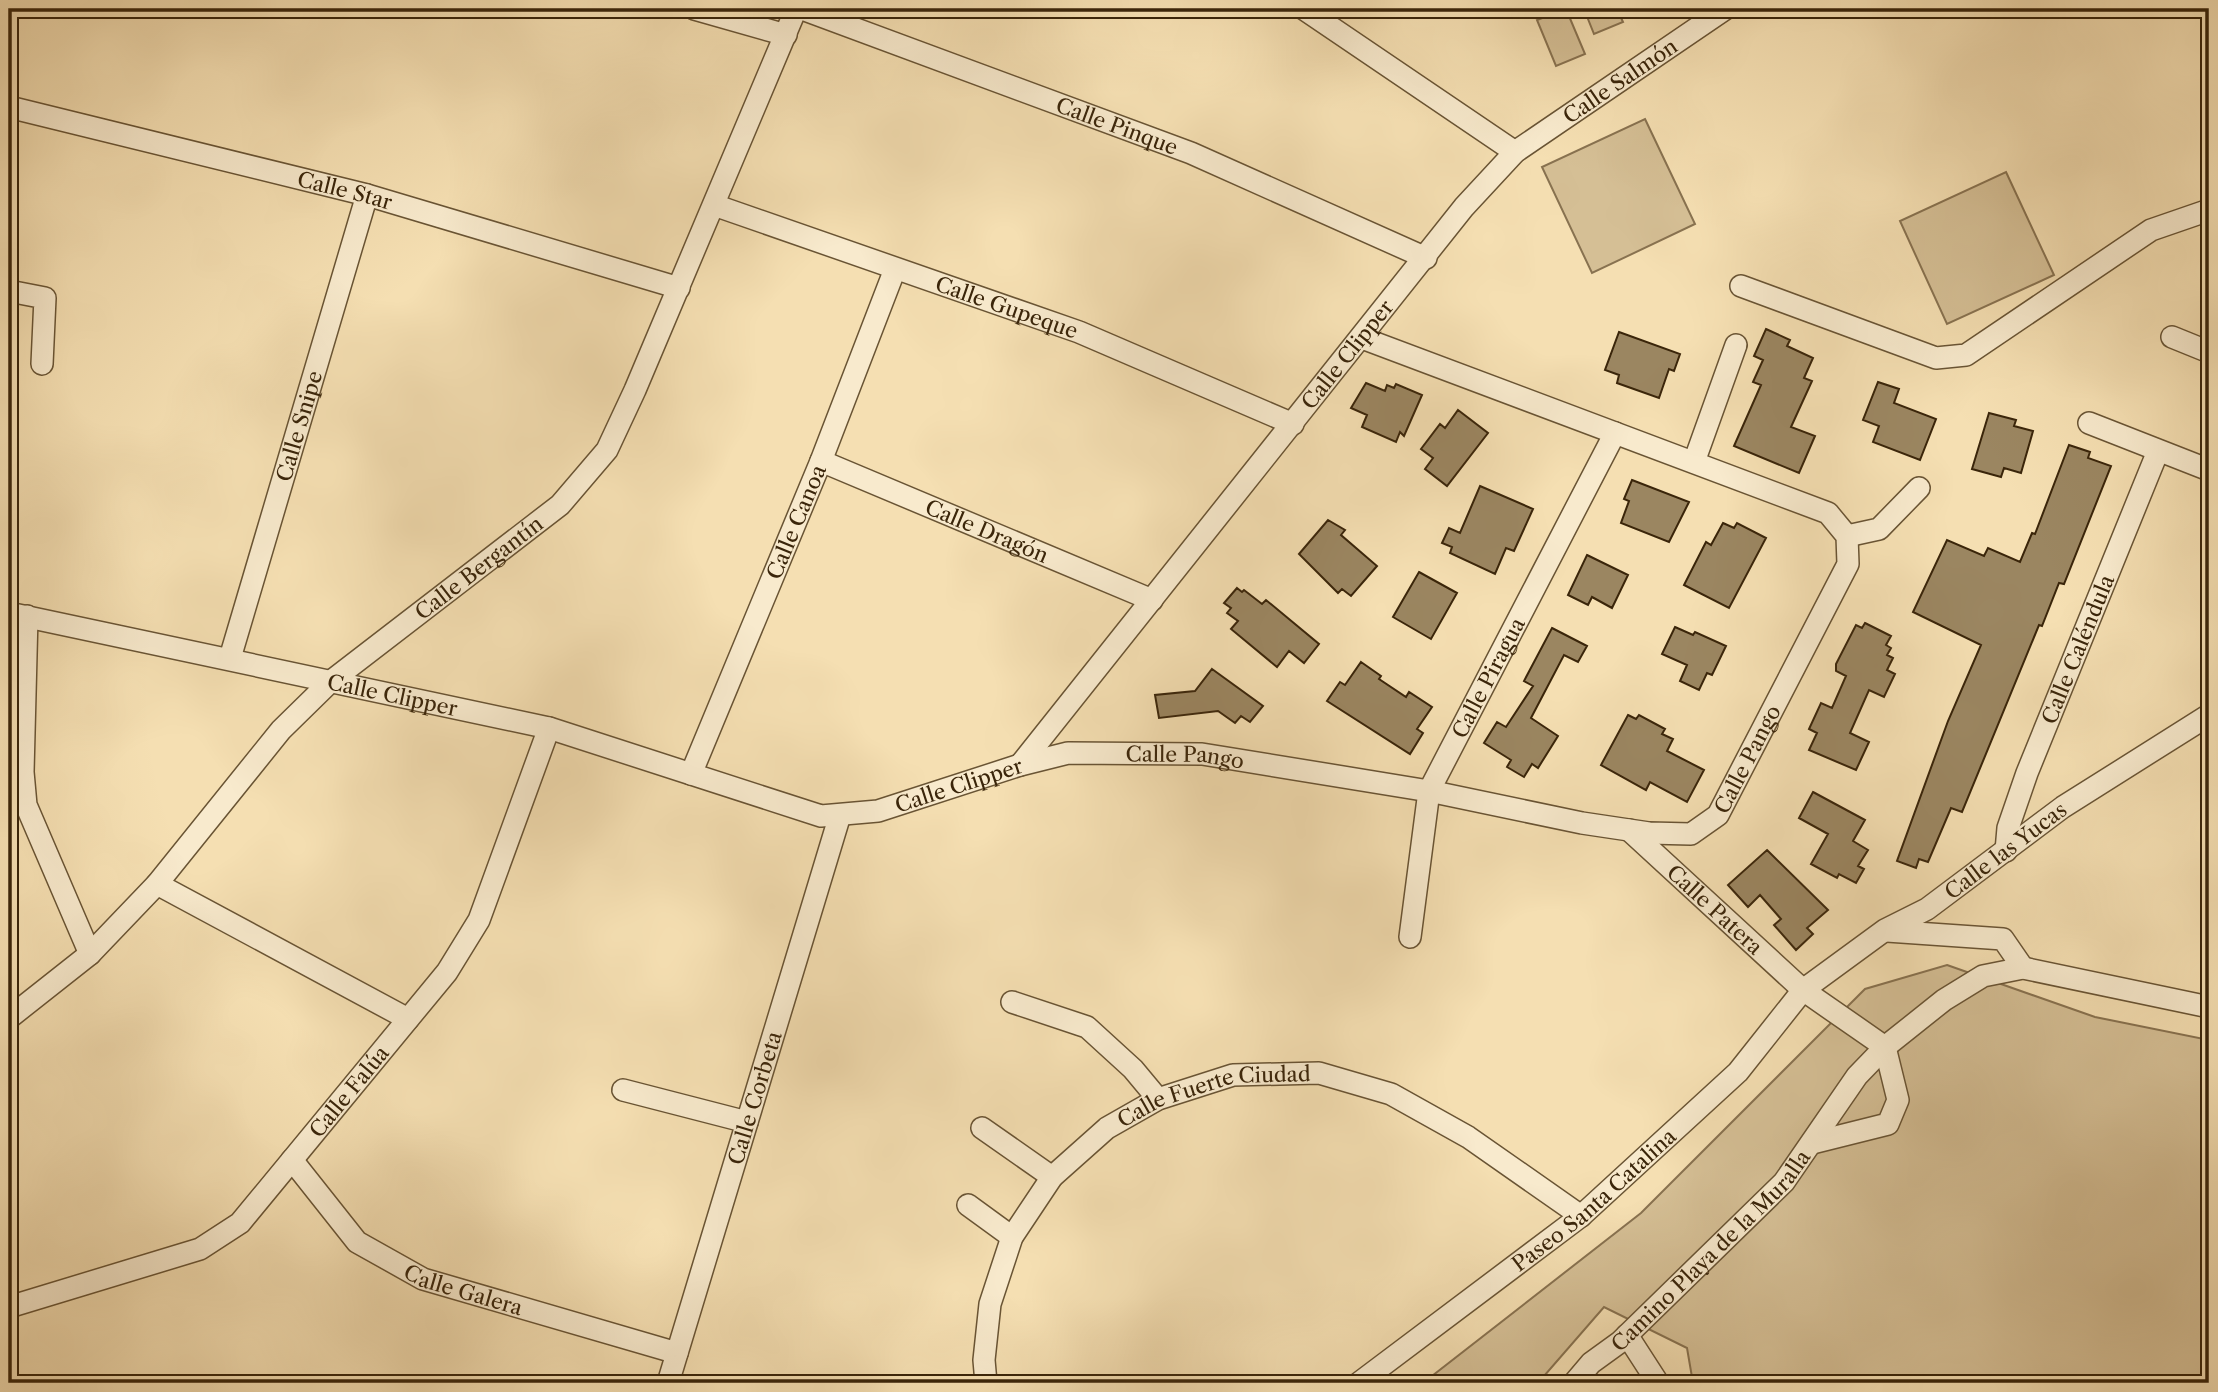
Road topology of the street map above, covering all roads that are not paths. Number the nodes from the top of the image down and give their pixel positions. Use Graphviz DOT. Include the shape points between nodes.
graph roads {
  1 [pos="694,9"];
  2 [pos="796,9"];
  3 [pos="802,9"];
  4 [pos="1304,9"];
  5 [pos="1725,9"];
  6 [pos="786,35"];
  7 [pos="9,107"];
  8 [pos="1516,152"];
  9 [pos="367,195"];
  10 [pos="714,205"];
  11 [pos="2209,210"];
  12 [pos="1426,258"];
  13 [pos="895,269"];
  14 [pos="1741,286"];
  15 [pos="679,288"];
  16 [pos="9,291"];
  17 [pos="2172,337"];
  18 [pos="1362,338"];
  19 [pos="1736,345"];
  20 [pos="2209,352"];
  21 [pos="42,364"];
  22 [pos="2089,423"];
  23 [pos="1293,424"];
  24 [pos="1615,433"];
  25 [pos="2158,451"];
  26 [pos="821,461"];
  27 [pos="1694,462"];
  28 [pos="2209,470"];
  29 [pos="1919,488"];
  30 [pos="1847,536"];
  31 [pos="1152,600"];
  32 [pos="18,614"];
  33 [pos="230,658"];
  34 [pos="330,682"];
  35 [pos="2209,715"];
  36 [pos="550,728"];
  37 [pos="1020,765"];
  38 [pos="691,774"];
  39 [pos="1429,791"];
  40 [pos="840,815"];
  41 [pos="1629,830"];
  42 [pos="2006,851"];
  43 [pos="157,884"];
  44 [pos="1885,930"];
  45 [pos="1410,937"];
  46 [pos="90,954"];
  47 [pos="2023,968"];
  48 [pos="1803,990"];
  49 [pos="1012,1002"];
  50 [pos="2209,1007"];
  51 [pos="9,1018"];
  52 [pos="408,1019"];
  53 [pos="1885,1047"];
  54 [pos="623,1090"];
  55 [pos="1158,1099"];
  56 [pos="747,1122"];
  57 [pos="982,1128"];
  58 [pos="1812,1143"];
  59 [pos="292,1160"];
  60 [pos="1052,1177"];
  61 [pos="968,1205"];
  62 [pos="1581,1216"];
  63 [pos="1012,1237"];
  64 [pos="9,1307"];
  65 [pos="1626,1335"];
  66 [pos="677,1353"];
  67 [pos="1657,1382"];
  68 [pos="668,1383"];
  69 [pos="986,1383"];
  70 [pos="1359,1383"];
  71 [pos="1574,1383"];
  1 -- 6 [label="street"];
  2 -- 6 [label="street, Calle Bergantín"];
  3 -- 12 [label="street, Calle Pinque" via="1191,153"];
  4 -- 8 [label="street"];
  5 -- 8 [label="street, Calle Salmón"];
  6 -- 10 [label="street, Calle Bergantín"];
  7 -- 9 [label="street, Calle Star"];
  8 -- 12 [label="street, Calle Clipper" via="1464,207"];
  9 -- 15 [label="street, Calle Star"];
  9 -- 33 [label="street, Calle Snipe"];
  10 -- 13 [label="street, Calle Gupeque"];
  10 -- 15 [label="street, Calle Bergantín"];
  11 -- 14 [label="street" via="2151,229 1966,355 1936,358"];
  12 -- 18 [label="street, Calle Clipper"];
  13 -- 23 [label="street, Calle Gupeque" via="1079,332"];
  13 -- 26 [label="street, Calle Canoa"];
  15 -- 34 [label="street, Calle Bergantín" via="607,450 560,505"];
  16 -- 21 [label="street" via="45,298"];
  17 -- 20 [label="street"];
  18 -- 23 [label="street, Calle Clipper"];
  18 -- 24 [label="street"];
  19 -- 27 [label="street"];
  22 -- 25 [label="street"];
  23 -- 31 [label="street, Calle Clipper"];
  24 -- 27 [label="street"];
  24 -- 39 [label="street, Calle Piragua"];
  25 -- 28 [label="street"];
  25 -- 42 [label="street, Calle Caléndula" via="2027,773 2008,828"];
  26 -- 31 [label="street, Calle Dragón"];
  26 -- 38 [label="street, Calle Canoa"];
  27 -- 30 [label="street" via="1828,513"];
  29 -- 30 [label="street" via="1879,529"];
  30 -- 41 [label="street, Calle Pango" via="1848,564 1718,815 1691,834"];
  31 -- 37 [label="street, Calle Clipper"];
  32 -- 33 [label="street, Calle Clipper"];
  32 -- 46 [label="street" via="26,805"];
  33 -- 34 [label="street, Calle Clipper"];
  34 -- 36 [label="street, Calle Clipper"];
  34 -- 43 [label="street, Calle Bergantín" via="281,730"];
  35 -- 42 [label="street, Calle las Yucas" via="2063,807"];
  36 -- 38 [label="street, Calle Clipper"];
  36 -- 52 [label="street, Calle Falúa" via="480,920 447,972"];
  37 -- 39 [label="street, Calle Pango" via="1068,753 1202,754"];
  37 -- 40 [label="street, Calle Clipper" via="878,811"];
  38 -- 40 [label="street, Calle Clipper" via="821,817"];
  39 -- 41 [label="street, Calle Pango"];
  39 -- 45 [label="street, Calle Piragua"];
  40 -- 56 [label="street, Calle Corbeta"];
  41 -- 48 [label="street, Calle Patera"];
  42 -- 44 [label="street, Calle las Yucas" via="1927,909"];
  43 -- 46 [label="street, Calle Bergantín"];
  43 -- 52 [label="street"];
  44 -- 47 [label="street" via="2003,939"];
  44 -- 48 [label="street, Calle las Yucas"];
  46 -- 51 [label="street, Calle Bergantín"];
  47 -- 50 [label="street, Camino Playa de la Muralla"];
  47 -- 53 [label="street, Camino Playa de la Muralla" via="1983,976"];
  48 -- 53 [label="street"];
  48 -- 62 [label="street, Paseo Santa Catalina" via="1738,1072"];
  49 -- 55 [label="street" via="1087,1027"];
  52 -- 59 [label="street, Calle Falúa"];
  53 -- 58 [label="street, Camino Playa de la Muralla" via="1857,1076"];
  53 -- 58 [label="street, Camino Playa de la Muralla" via="1898,1100 1888,1124"];
  54 -- 56 [label="street"];
  55 -- 60 [label="street, Calle Fuerte Ciudad" via="1107,1128"];
  55 -- 62 [label="street, Calle Fuerte Ciudad" via="1233,1075 1318,1073 1391,1094 1468,1137"];
  56 -- 66 [label="street, Calle Corbeta"];
  57 -- 60 [label="street"];
  58 -- 65 [label="street, Camino Playa de la Muralla" via="1784,1182"];
  59 -- 64 [label="street, Calle Falúa" via="240,1223 200,1249"];
  59 -- 66 [label="street, Calle Galera" via="357,1242 424,1279"];
  60 -- 63 [label="street, Calle Fuerte Ciudad"];
  61 -- 63 [label="street"];
  62 -- 70 [label="street, Paseo Santa Catalina"];
  63 -- 69 [label="street, Calle Fuerte Ciudad" via="990,1304"];
  65 -- 67 [label="street"];
  65 -- 71 [label="street, Camino Playa de la Muralla"];
  66 -- 68 [label="street, Calle Corbeta"];
}
